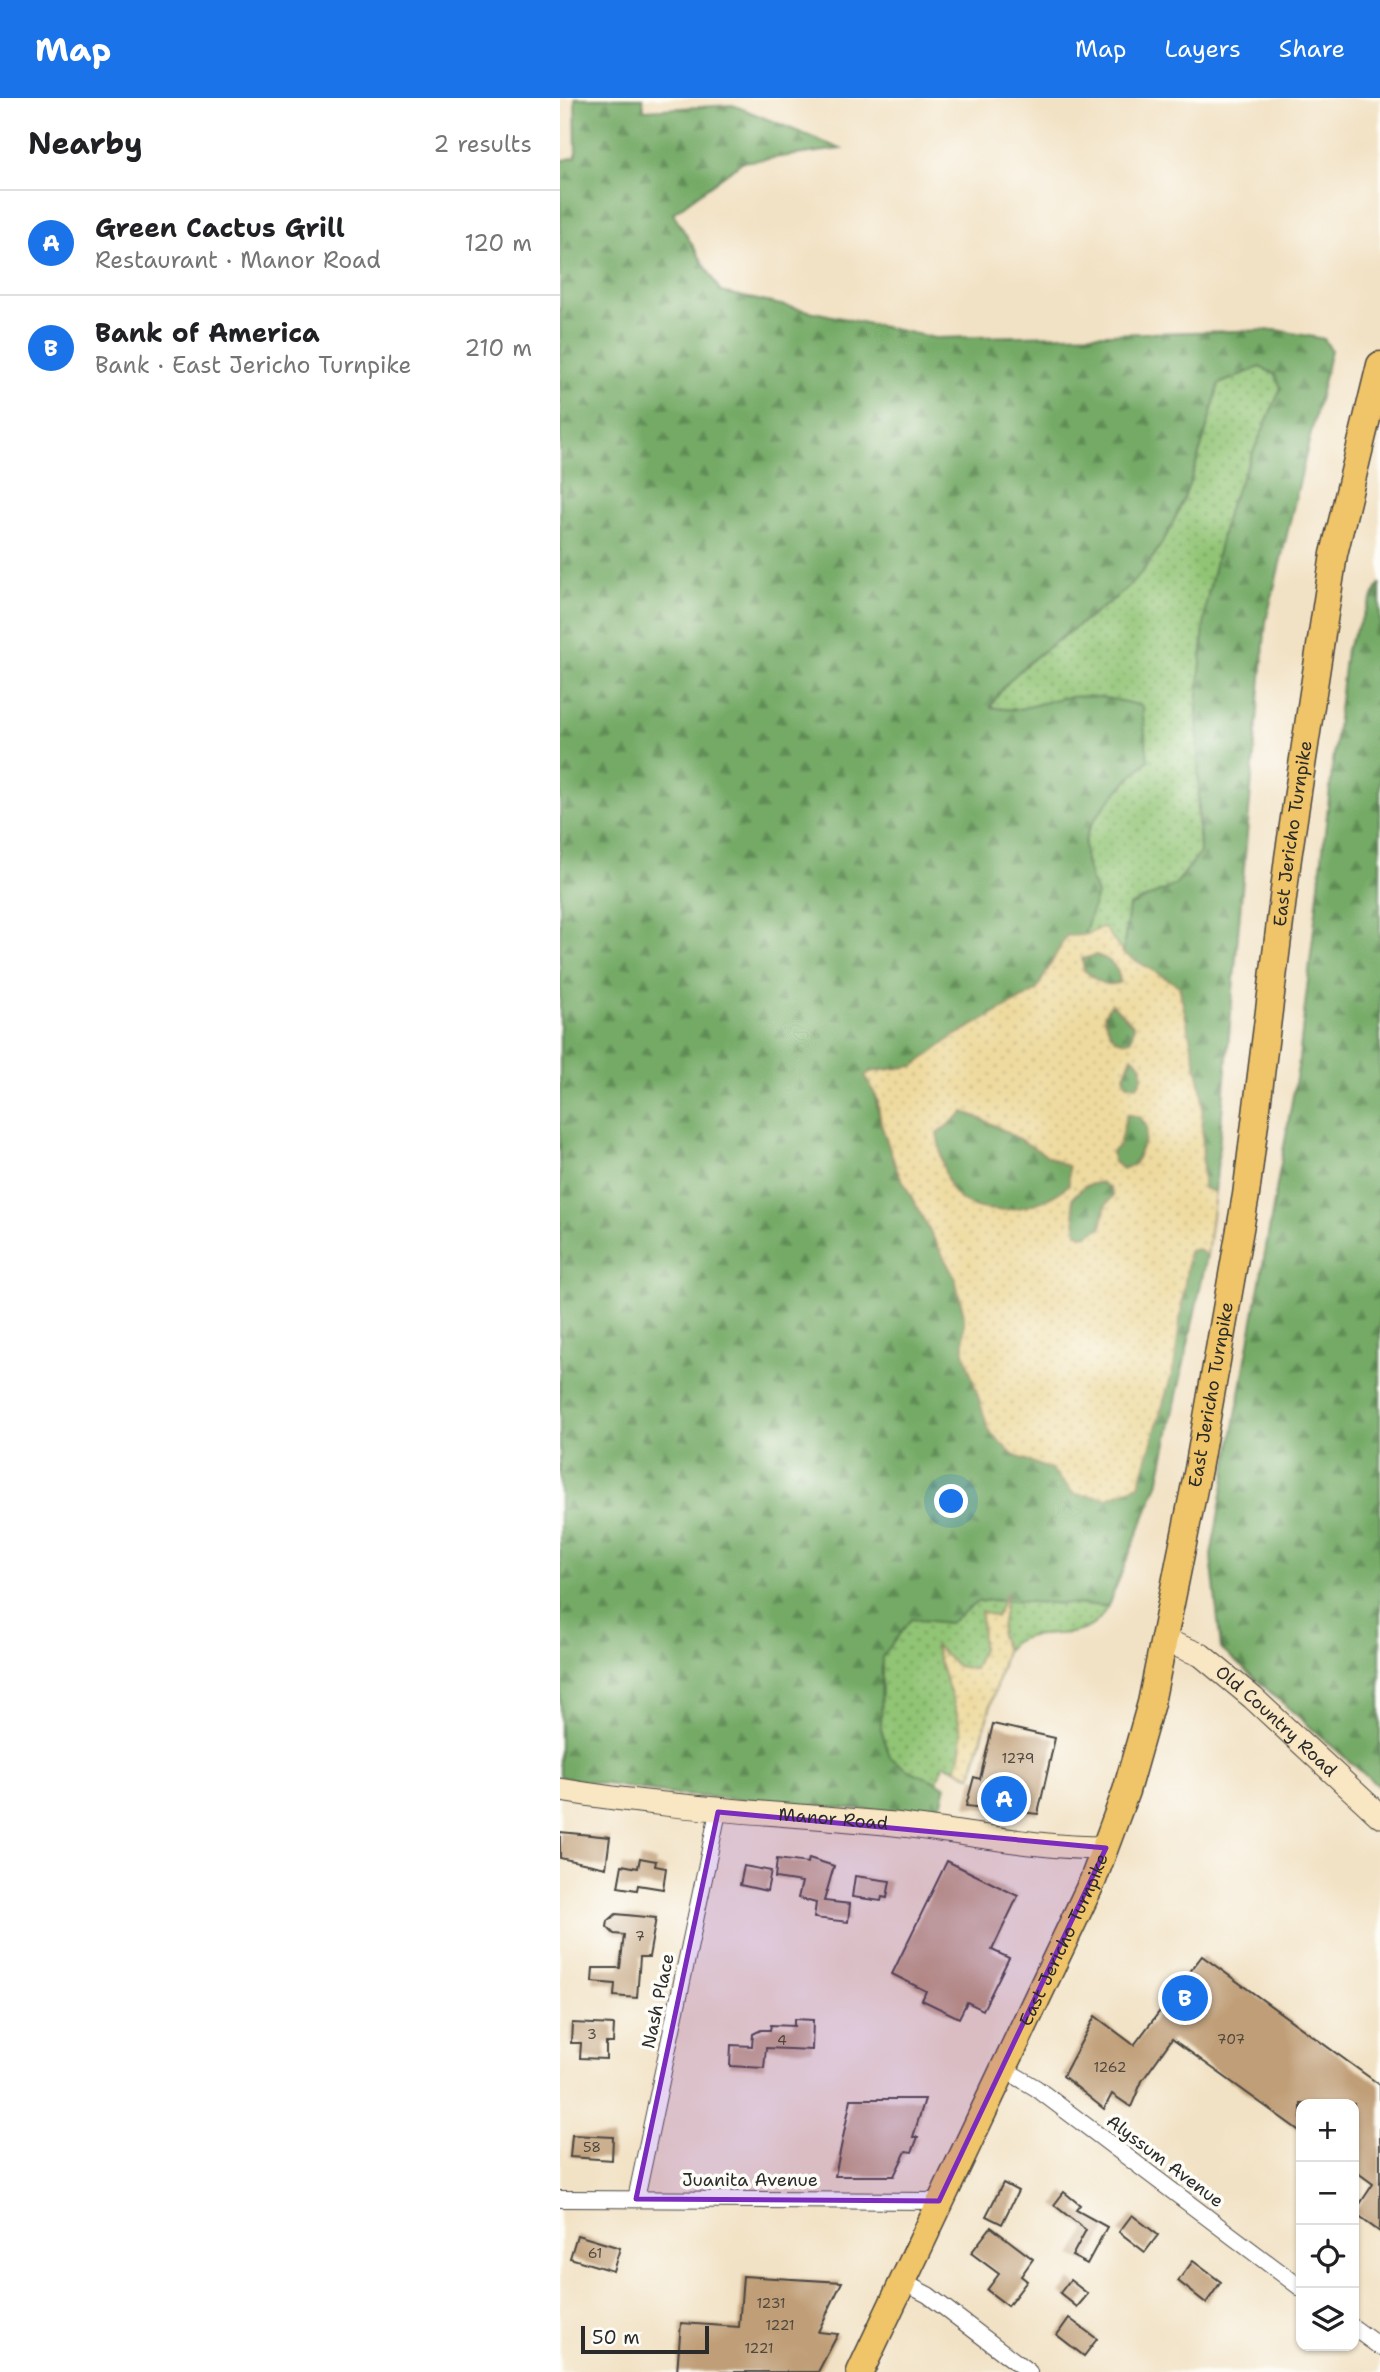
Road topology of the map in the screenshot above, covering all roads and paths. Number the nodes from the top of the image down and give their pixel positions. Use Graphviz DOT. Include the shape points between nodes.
graph roads {
  1 [pos="1380,365"];
  2 [pos="1164,1640"];
  3 [pos="560,1790"];
  4 [pos="718,1812"];
  5 [pos="1380,1816"];
  6 [pos="1106,1848"];
  7 [pos="1004,2069"];
  8 [pos="560,2199"];
  9 [pos="636,2199"];
  10 [pos="939,2201"];
  11 [pos="901,2281"];
  12 [pos="1296,2284"];
  13 [pos="1359,2332"];
  14 [pos="1380,2347"];
  15 [pos="860,2372"];
  16 [pos="1029,2372"];
  1 -- 2 [label="main road, East Jericho Turnpike" via="1334,554 1288,858 1246,1195"];
  2 -- 5 [label="street, Old Country Road" via="1201,1655"];
  2 -- 6 [label="main road, East Jericho Turnpike" via="1144,1728"];
  3 -- 4 [label="street, Manor Road"];
  4 -- 6 [label="street, Manor Road" via="893,1824 1056,1847"];
  4 -- 9 [label="street, Nash Place"];
  6 -- 7 [label="main road, East Jericho Turnpike"];
  7 -- 10 [label="main road, East Jericho Turnpike"];
  7 -- 12 [label="street, Alyssum Avenue" via="1036,2088"];
  8 -- 9 [label="street, Juanita Avenue"];
  9 -- 10 [label="street, Juanita Avenue"];
  10 -- 11 [label="main road, East Jericho Turnpike"];
  11 -- 15 [label="main road, East Jericho Turnpike"];
  11 -- 16 [label="street" via="928,2295"];
  13 -- 14 [label="street"];
}
